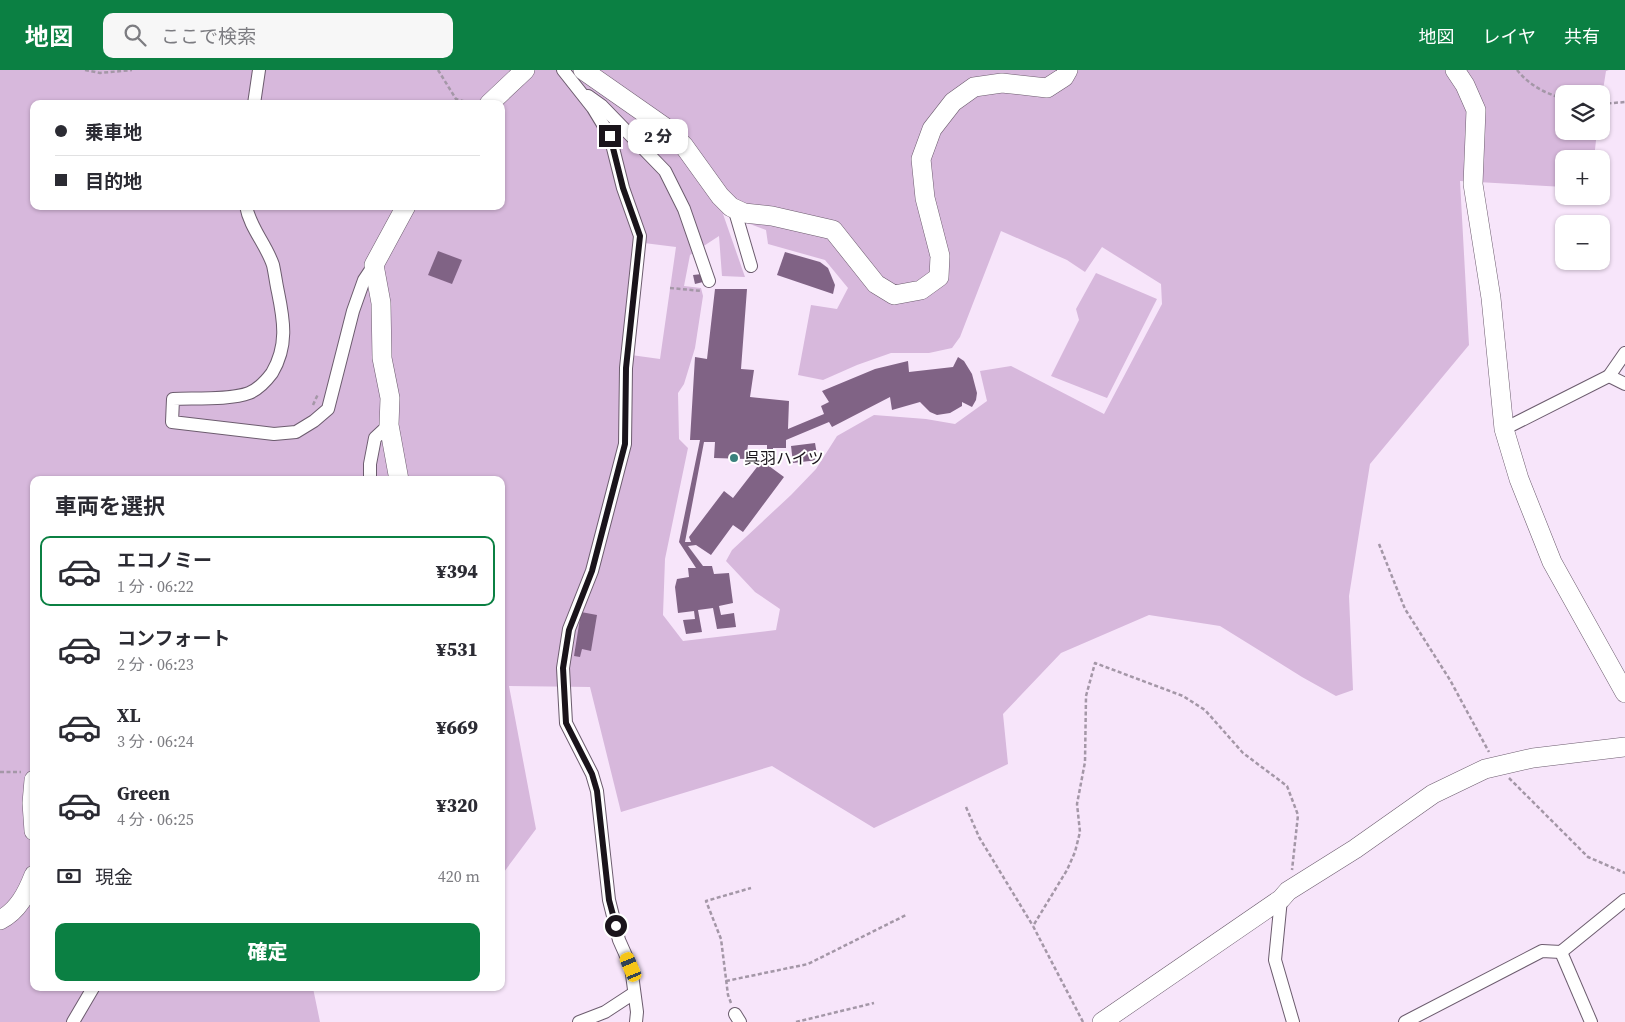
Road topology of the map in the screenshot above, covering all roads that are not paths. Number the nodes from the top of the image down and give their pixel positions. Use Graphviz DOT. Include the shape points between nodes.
graph roads {
  1 [pos="259,70"];
  2 [pos="525,70"];
  3 [pos="563,70"];
  4 [pos="583,70"];
  5 [pos="1068,70"];
  6 [pos="1455,70"];
  7 [pos="578,89"];
  8 [pos="255,100"];
  9 [pos="493,100"];
  10 [pos="734,208"];
  11 [pos="247,210"];
  12 [pos="404,210"];
  13 [pos="374,266"];
  14 [pos="751,266"];
  15 [pos="707,287"];
  16 [pos="1625,353"];
  17 [pos="1609,376"];
  18 [pos="1625,384"];
  19 [pos="389,425"];
  20 [pos="1504,429"];
  21 [pos="370,476"];
  22 [pos="397,476"];
  23 [pos="1625,693"];
  24 [pos="1625,747"];
  25 [pos="30,885"];
  26 [pos="1285,895"];
  27 [pos="1625,900"];
  28 [pos="0,920"];
  29 [pos="1561,952"];
  30 [pos="91,991"];
  31 [pos="634,993"];
  32 [pos="73,1022"];
  33 [pos="579,1022"];
  34 [pos="636,1022"];
  35 [pos="1102,1022"];
  36 [pos="1293,1022"];
  37 [pos="1405,1022"];
  38 [pos="1591,1022"];
  1 -- 8 [label="street"];
  2 -- 9 [label="street"];
  3 -- 7 [label="street"];
  4 -- 10 [label="street" via="666,128 684,146 720,196"];
  5 -- 10 [label="street" via="1047,88 1002,83 974,86 953,102 932,129 921,159 925,198 940,256 939,277 921,290 894,295 876,284 833,230 744,213"];
  6 -- 20 [label="street" via="1466,85 1476,110 1473,184 1491,298"];
  7 -- 15 [label="street" via="602,106 665,171 684,209"];
  7 -- 31 [label="street" via="610,136 640,236 626,368 625,444 592,571 569,630 563,668 566,723 592,774 597,791 609,900 619,940 631,967"];
  10 -- 14 [label="street"];
  11 -- 13 [label="street" via="273,266 283,318 282,353 268,379 248,394 173,399 172,422 274,434 296,432 314,421 328,410 353,311 364,280"];
  12 -- 13 [label="street"];
  13 -- 19 [label="street" via="381,303 382,358 390,398"];
  16 -- 17 [label="street"];
  17 -- 18 [label="street"];
  17 -- 20 [label="street"];
  19 -- 21 [label="street" via="375,438"];
  19 -- 22 [label="street"];
  20 -- 23 [label="street" via="1519,479 1552,562"];
  24 -- 26 [label="street" via="1533,758 1477,773 1433,794"];
  25 -- 28 [label="street" via="16,909"];
  26 -- 35 [label="street"];
  26 -- 36 [label="street" via="1275,960"];
  27 -- 29 [label="street"];
  29 -- 37 [label="street" via="1542,951"];
  29 -- 38 [label="street"];
  30 -- 32 [label="street"];
  31 -- 33 [label="street" via="605,1012"];
  31 -- 34 [label="street"];
}
